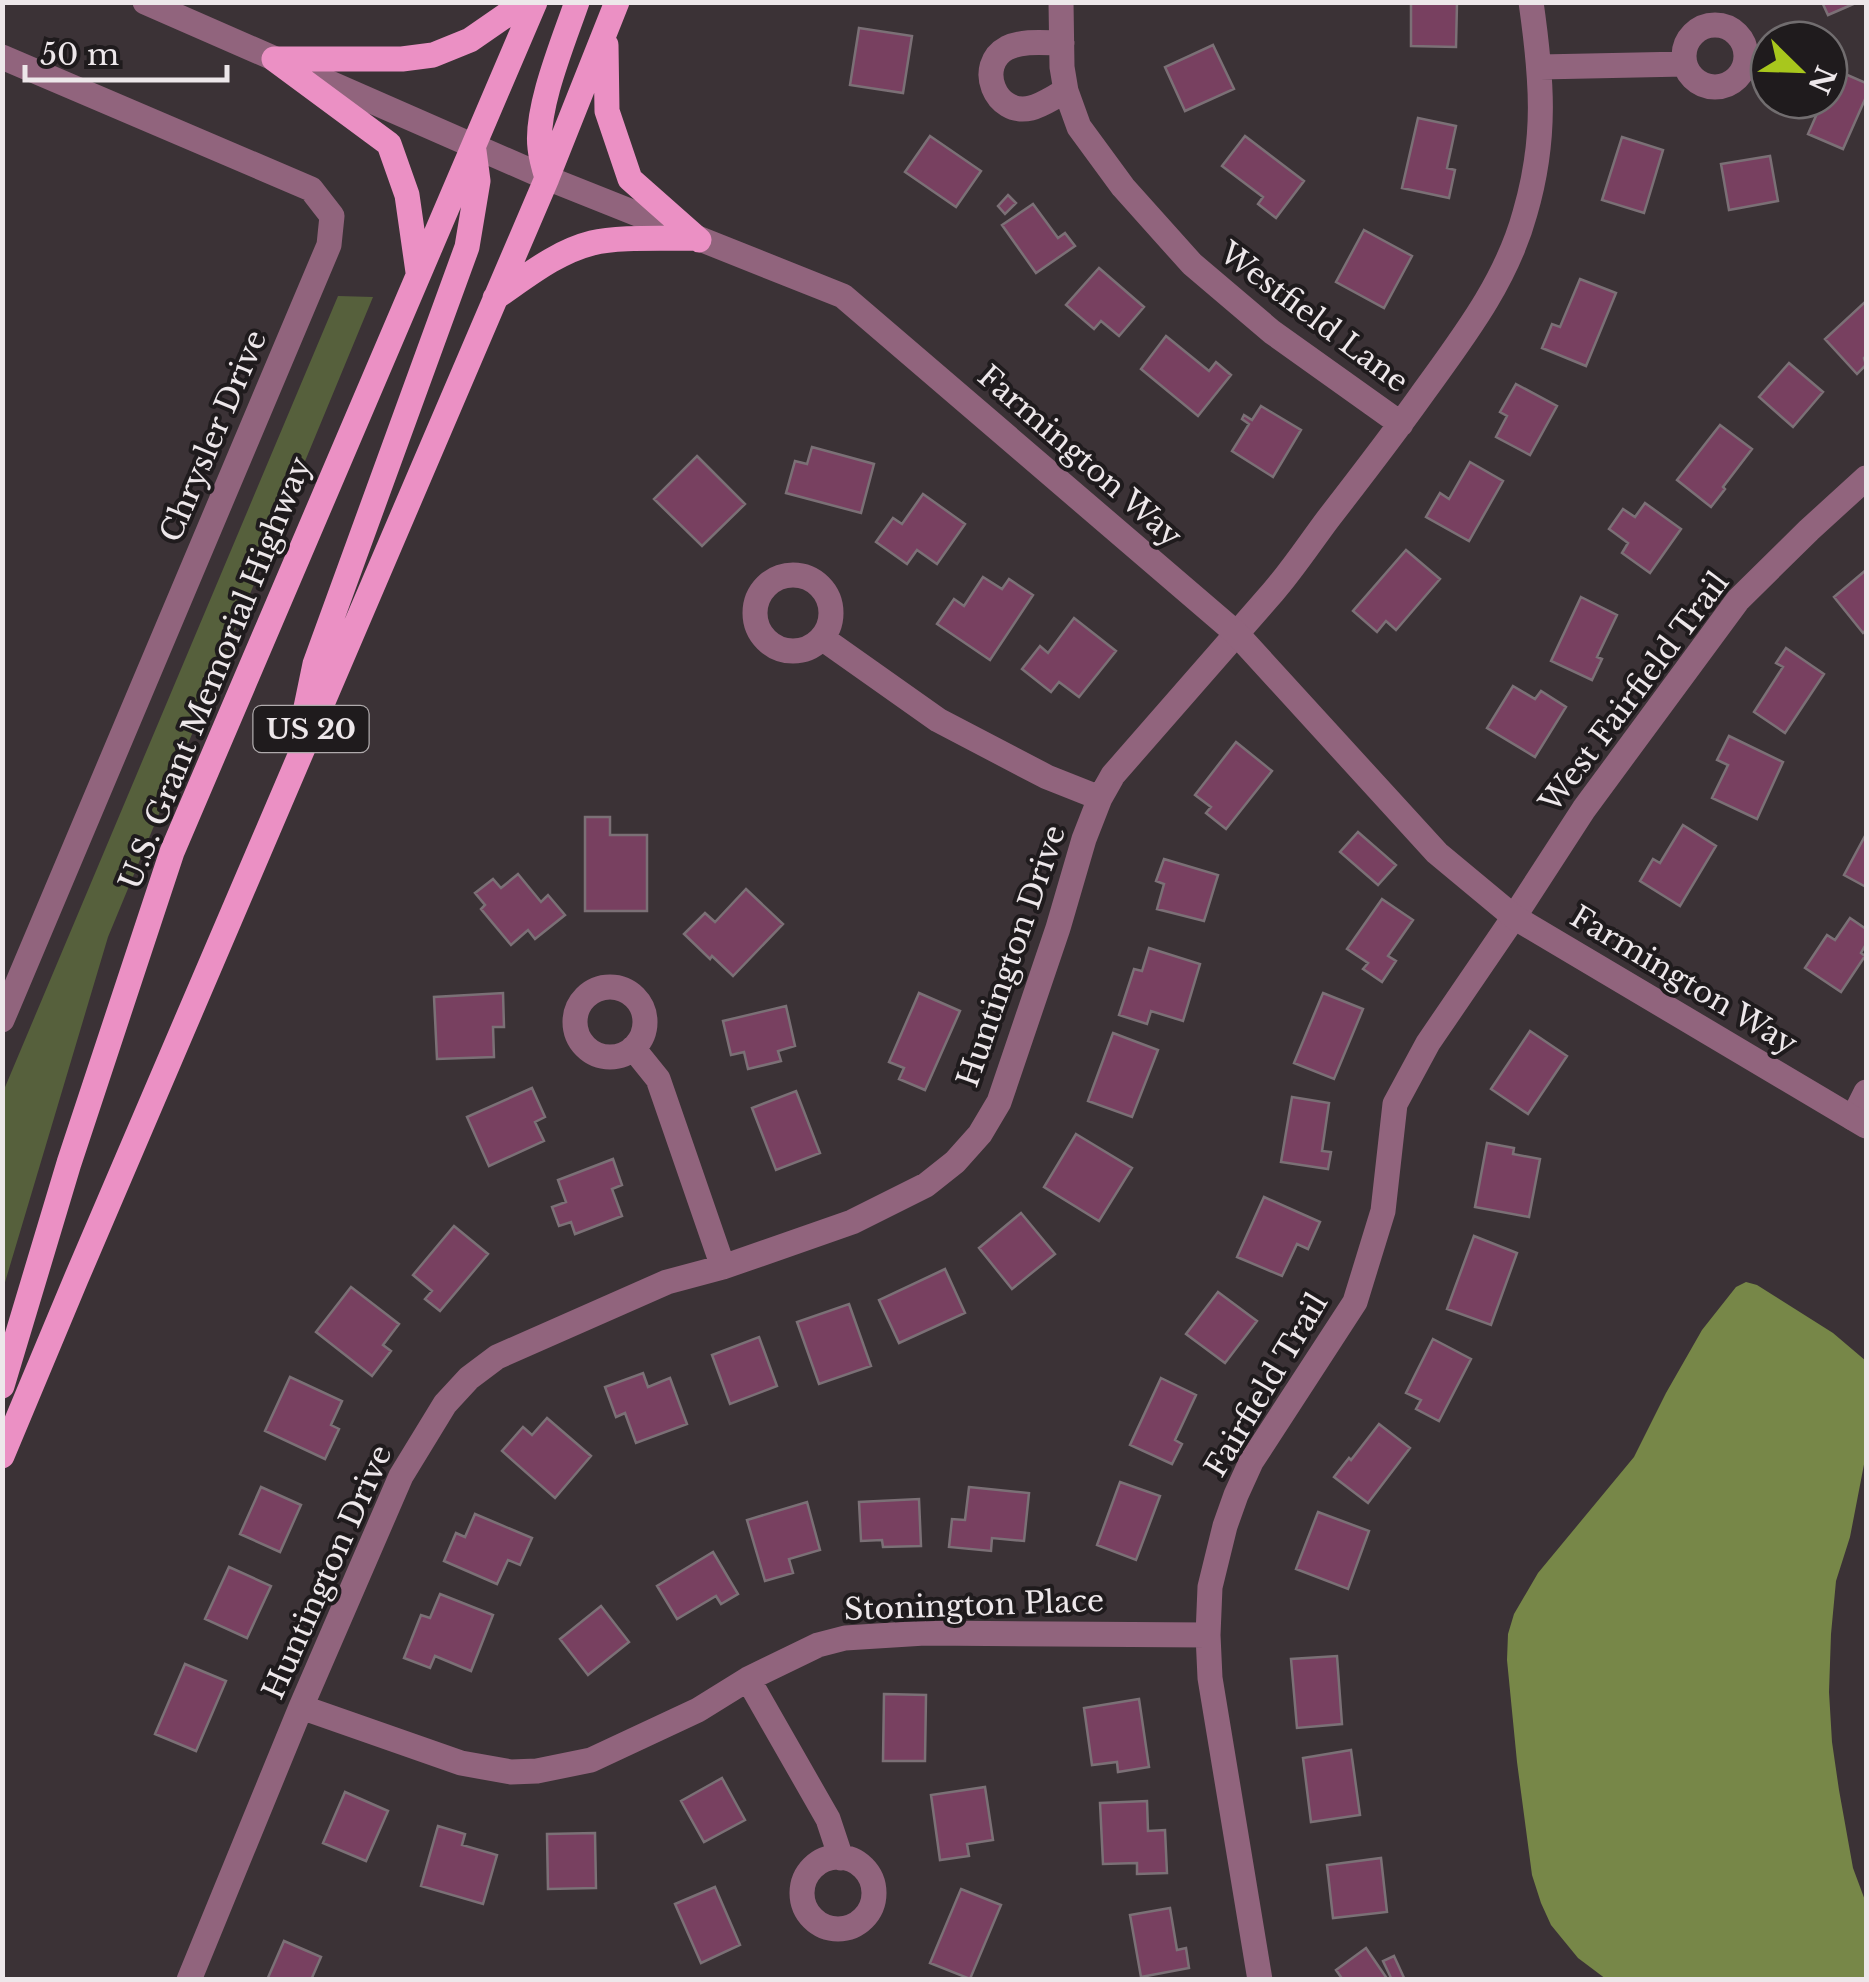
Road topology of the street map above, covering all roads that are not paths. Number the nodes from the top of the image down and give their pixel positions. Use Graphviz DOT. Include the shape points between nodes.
graph roads {
  1 [pos="145,2"];
  2 [pos="525,2"];
  3 [pos="535,2"];
  4 [pos="577,2"];
  5 [pos="617,2"];
  6 [pos="1060,2"];
  7 [pos="1531,2"];
  8 [pos="605,30"];
  9 [pos="1062,43"];
  10 [pos="2,58"];
  11 [pos="274,59"];
  12 [pos="1684,64"];
  13 [pos="1540,68"];
  14 [pos="1066,91"];
  15 [pos="474,146"];
  16 [pos="547,178"];
  17 [pos="698,239"];
  18 [pos="418,272"];
  19 [pos="496,298"];
  20 [pos="1401,424"];
  21 [pos="1866,478"];
  22 [pos="1236,632"];
  23 [pos="822,638"];
  24 [pos="289,780"];
  25 [pos="1100,798"];
  26 [pos="1514,917"];
  27 [pos="2,1020"];
  28 [pos="632,1048"];
  29 [pos="1866,1092"];
  30 [pos="1860,1122"];
  31 [pos="723,1267"];
  32 [pos="2,1386"];
  33 [pos="2,1456"];
  34 [pos="1208,1635"];
  35 [pos="748,1679"];
  36 [pos="302,1706"];
  37 [pos="841,1858"];
  38 [pos="189,1980"];
  39 [pos="1260,1980"];
  1 -- 11 [label="street, Farmington Way"];
  2 -- 11 [label="main road" via="470,40 433,55"];
  3 -- 15 [label="main road, U.S. Grant Memorial Highway / US 20"];
  4 -- 16 [label="main road" via="543,112 539,144"];
  5 -- 8 [label="main road, US 20"];
  6 -- 9 [label="street, Westfield Lane"];
  7 -- 13 [label="street, Huntington Drive"];
  8 -- 16 [label="main road, US 20"];
  8 -- 17 [label="main road" via="607,111 630,179"];
  9 -- 14 [label="street, Westfield Lane"];
  9 -- 14 [label="street" via="1006,48 990,79 1010,107 1029,109"];
  10 -- 27 [label="street, Chrysler Drive" via="311,189 332,216 330,244"];
  11 -- 15 [label="street, Farmington Way"];
  11 -- 18 [label="main road" via="389,144 407,195"];
  12 -- 13 [label="street"];
  13 -- 20 [label="street, Huntington Drive" via="1538,155 1513,249 1481,312"];
  14 -- 20 [label="street, Westfield Lane" via="1079,127 1192,264 1272,332"];
  15 -- 16 [label="street, Farmington Way"];
  15 -- 18 [label="main road, U.S. Grant Memorial Highway / US 20"];
  15 -- 24 [label="main road" via="478,181 467,246 315,664"];
  16 -- 17 [label="street, Farmington Way"];
  16 -- 19 [label="main road, US 20"];
  17 -- 19 [label="main road" via="597,242 572,249"];
  17 -- 22 [label="street, Farmington Way" via="843,296"];
  18 -- 32 [label="main road, U.S. Grant Memorial Highway / US 20" via="172,852"];
  19 -- 24 [label="main road, US 20"];
  20 -- 22 [label="street, Huntington Drive"];
  21 -- 26 [label="street, West Fairfield Trail" via="1738,600"];
  22 -- 25 [label="street, Huntington Drive"];
  22 -- 26 [label="street, Farmington Way" via="1437,853"];
  23 -- 25 [label="street" via="938,720"];
  24 -- 33 [label="main road, US 20"];
  25 -- 31 [label="street, Huntington Drive" via="999,1102 980,1134 926,1186 852,1222"];
  26 -- 30 [label="street, Farmington Way"];
  26 -- 34 [label="street, Fairfield Trail" via="1394,1104 1383,1211 1355,1302 1236,1495 1215,1560"];
  28 -- 31 [label="street" via="658,1079"];
  29 -- 30 [label="street"];
  31 -- 36 [label="street, Huntington Drive" via="667,1282 497,1357 469,1378 401,1476"];
  34 -- 35 [label="street, Stonington Place" via="845,1638"];
  34 -- 39 [label="street, Fairfield Trail"];
  35 -- 36 [label="street, Stonington Place" via="591,1760 537,1771 461,1763"];
  35 -- 37 [label="street" via="828,1819"];
  36 -- 38 [label="street, Huntington Drive"];
}
